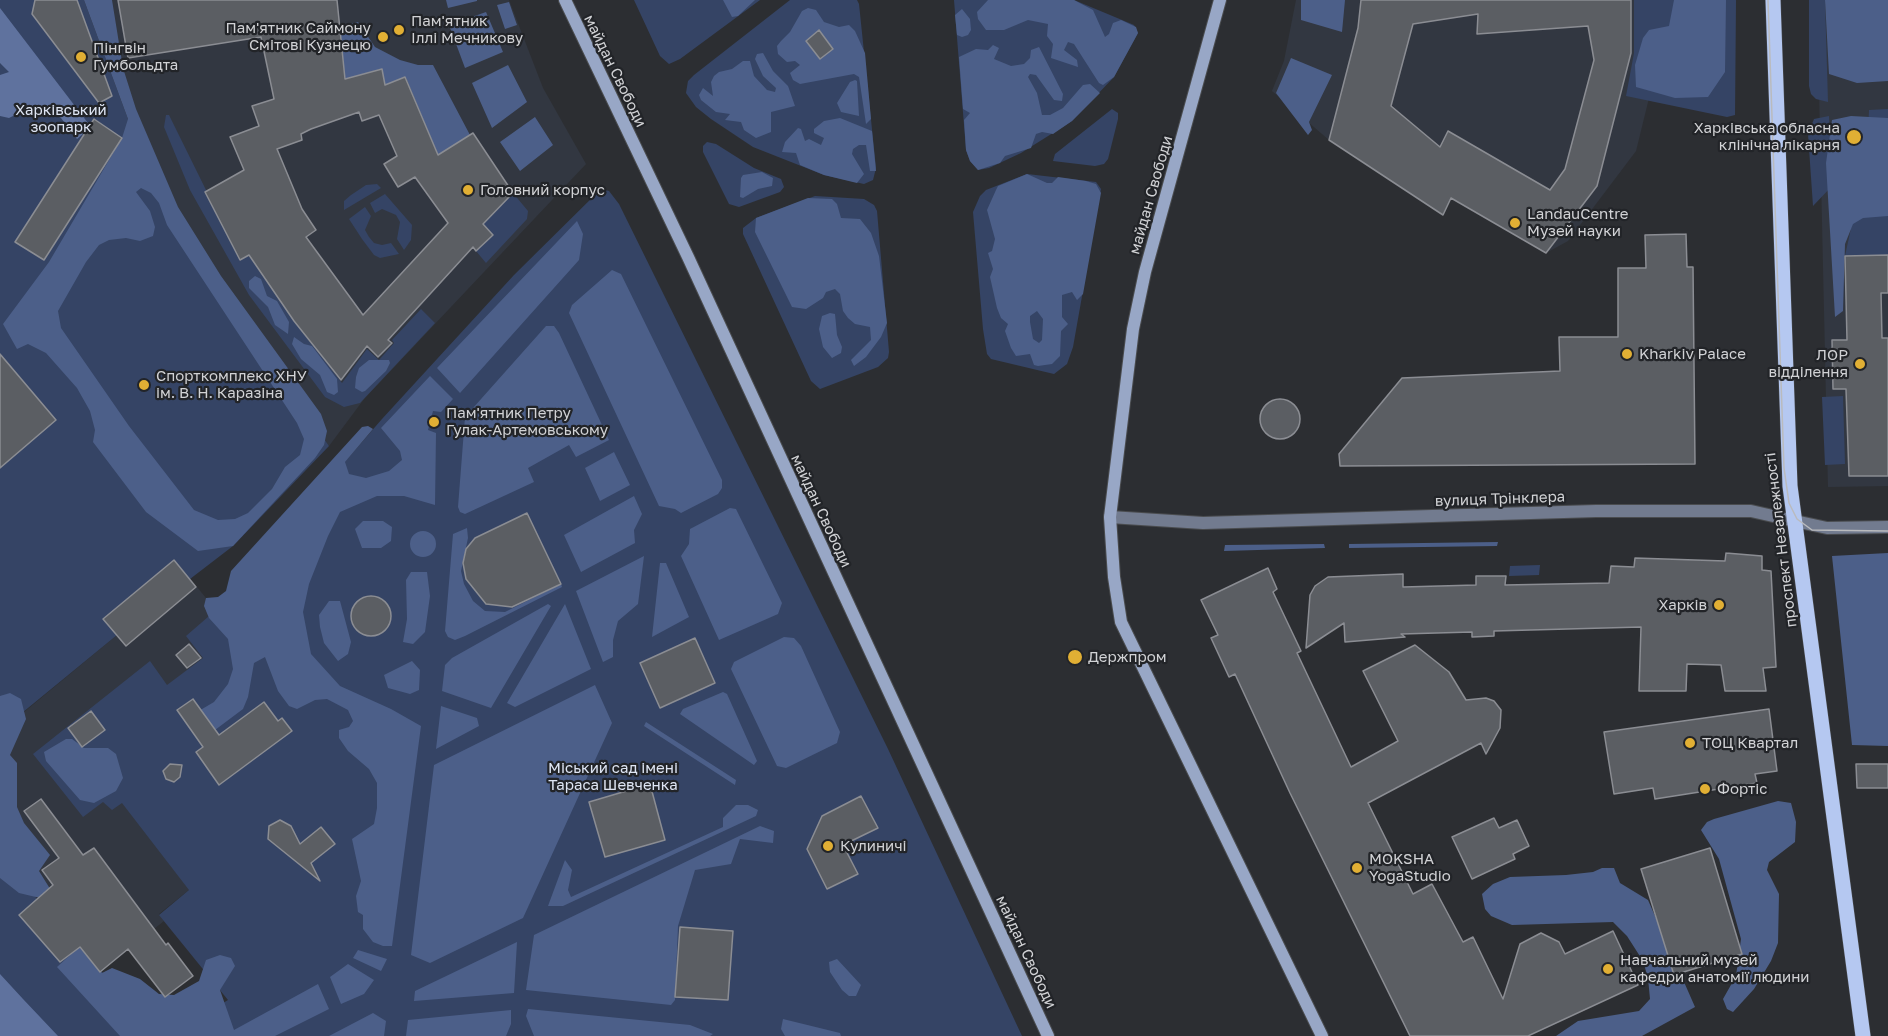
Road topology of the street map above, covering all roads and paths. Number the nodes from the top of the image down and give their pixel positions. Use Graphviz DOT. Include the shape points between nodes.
graph roads {
  1 [pos="565,0"];
  2 [pos="1220,0"];
  3 [pos="1773,0"];
  4 [pos="1110,517"];
  5 [pos="1795,521"];
  6 [pos="1888,527"];
  7 [pos="1048,1036"];
  8 [pos="1322,1036"];
  9 [pos="1863,1036"];
  1 -- 7 [label="main road, майдан Свободи"];
  2 -- 4 [label="main road, майдан Свободи" via="1145,272 1132,338"];
  3 -- 5 [label="main road, проспект Незалежності" via="1785,376"];
  4 -- 5 [label="street, вулиця Трінклера" via="1203,523 1596,511 1751,511"];
  4 -- 8 [label="main road, майдан Свободи" via="1121,622"];
  5 -- 6 [label="street, вулиця Трінклера" via="1827,528"];
  5 -- 9 [label="main road, проспект Незалежності"];
}
